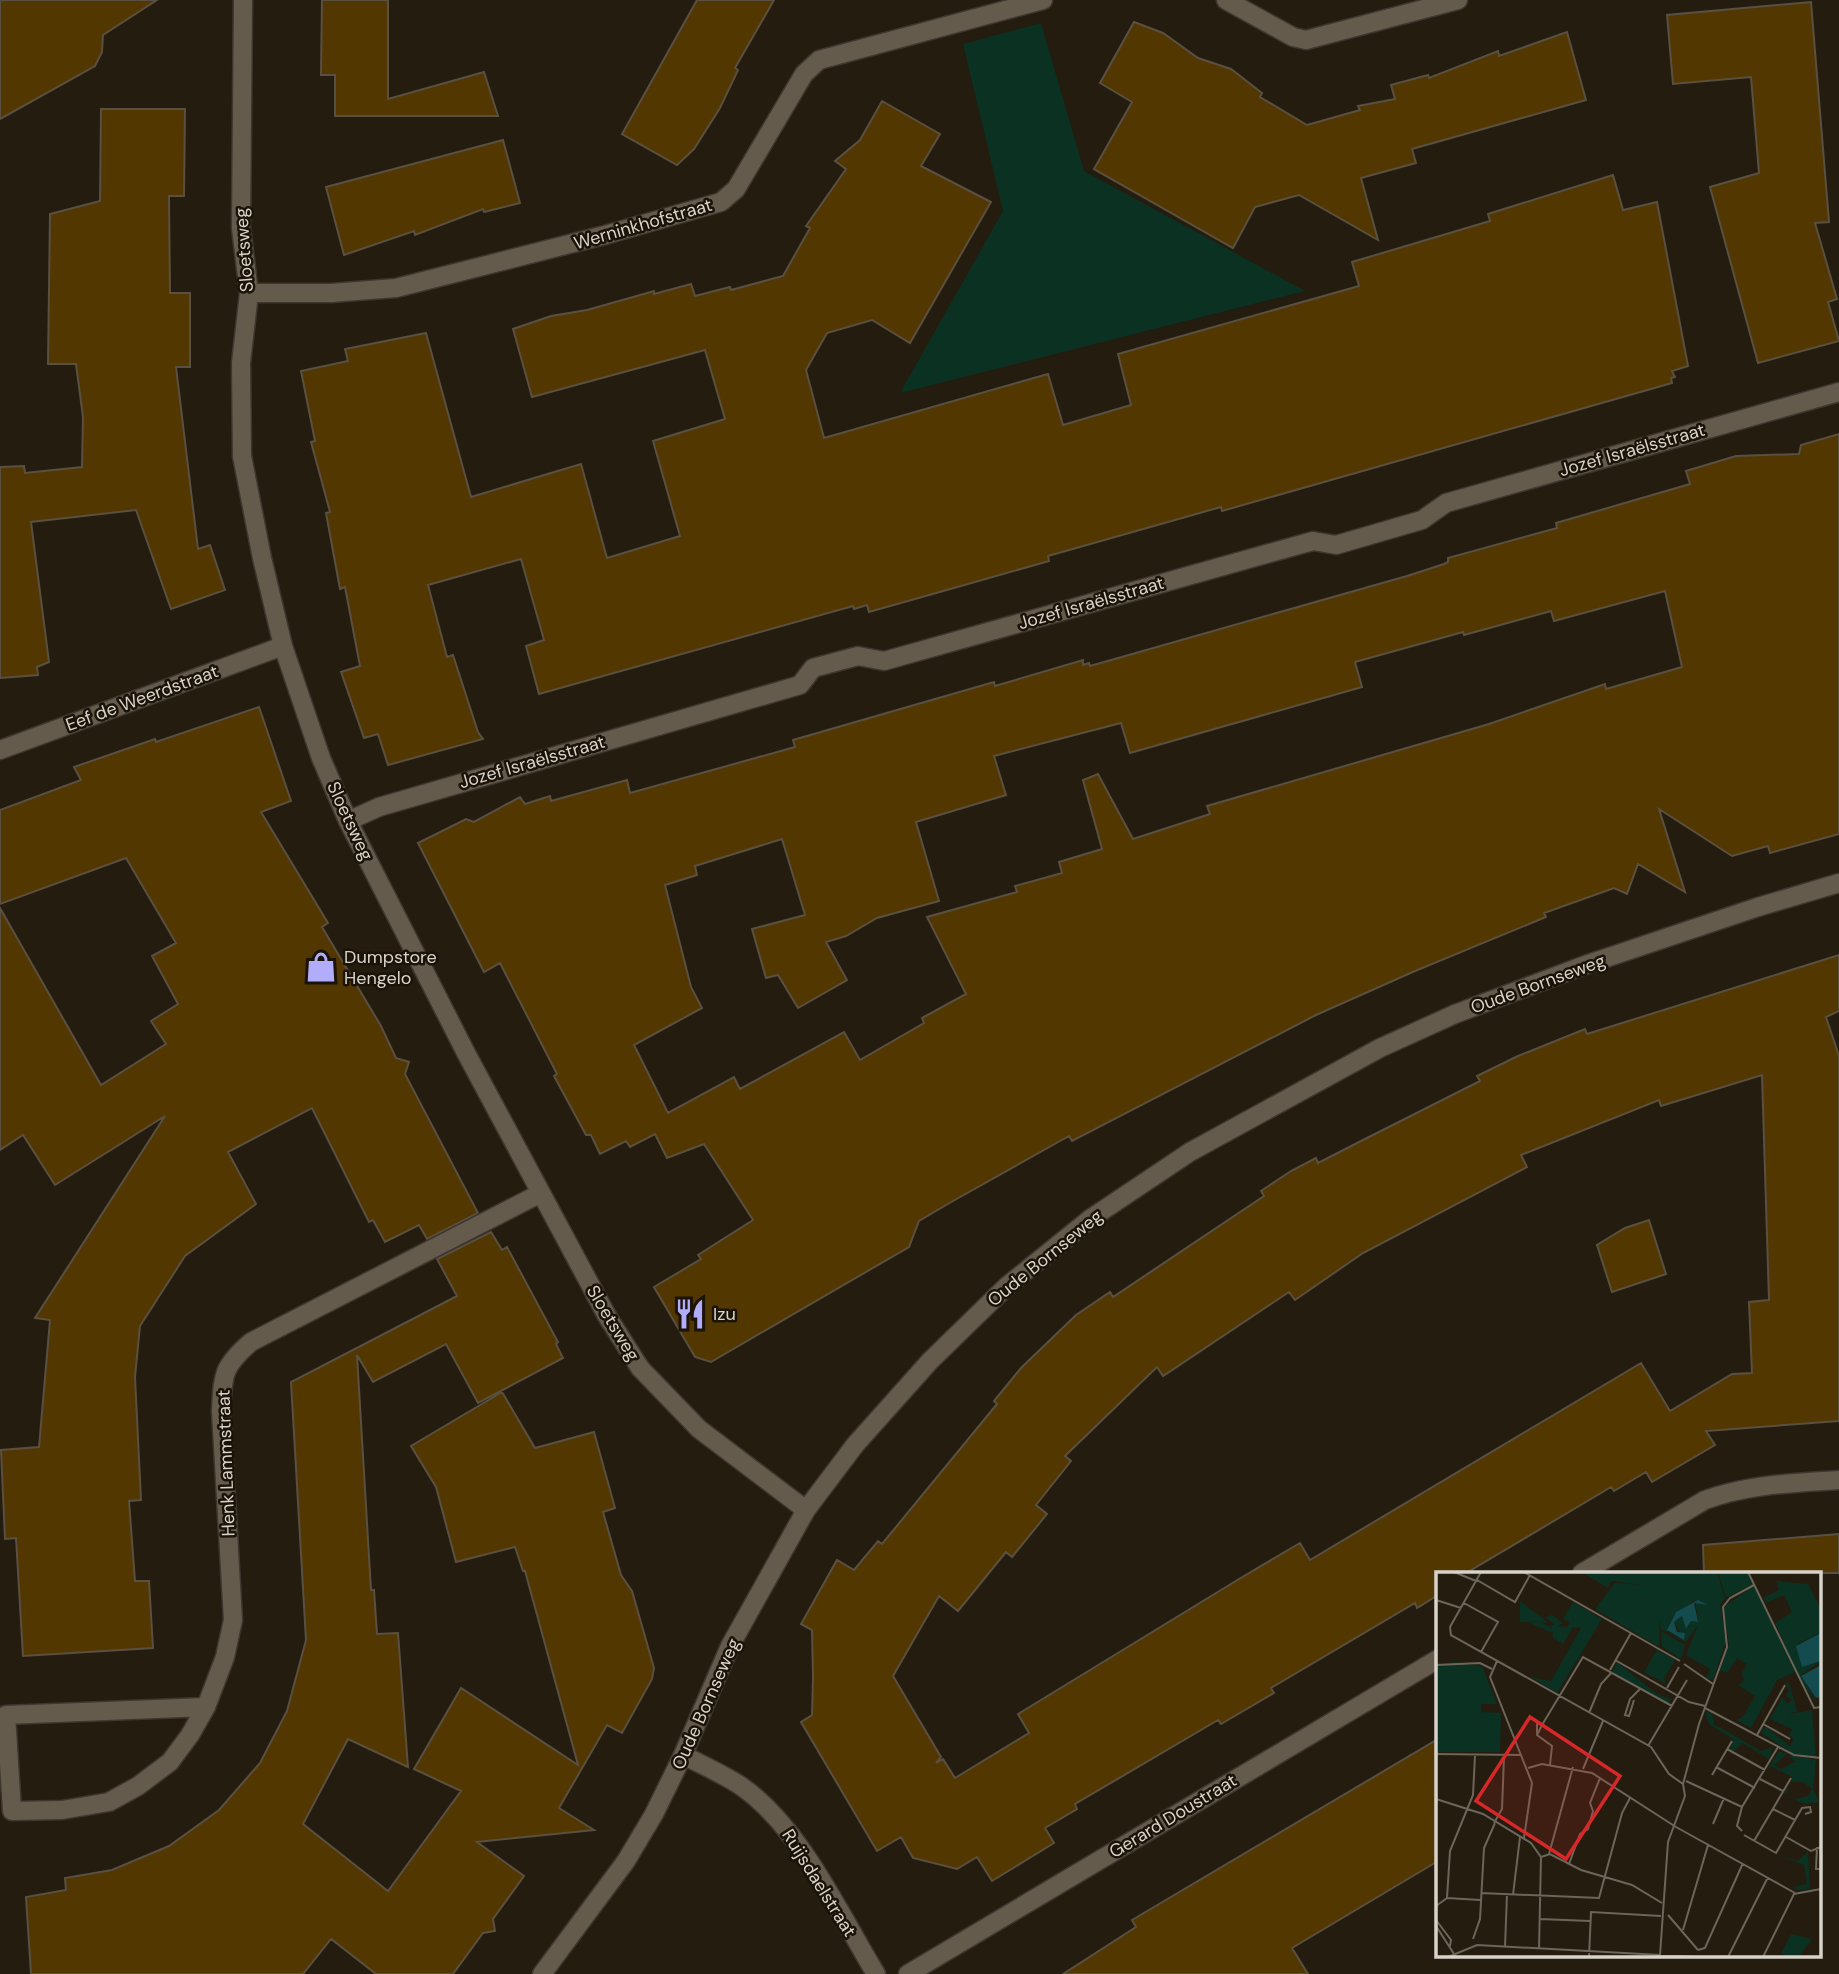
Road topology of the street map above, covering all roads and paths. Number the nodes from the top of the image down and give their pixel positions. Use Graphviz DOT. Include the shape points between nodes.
graph roads {
  1 [pos="243,0"];
  2 [pos="1044,0"];
  3 [pos="1226,0"];
  4 [pos="1458,0"];
  5 [pos="249,293"];
  6 [pos="1839,392"];
  7 [pos="283,646"];
  8 [pos="0,750"];
  9 [pos="348,821"];
  10 [pos="1839,883"];
  11 [pos="541,1193"];
  12 [pos="1839,1480"];
  13 [pos="806,1510"];
  14 [pos="1584,1572"];
  15 [pos="1436,1660"];
  16 [pos="205,1707"];
  17 [pos="3,1716"];
  18 [pos="683,1755"];
  19 [pos="542,1974"];
  20 [pos="876,1974"];
  21 [pos="908,1974"];
  1 -- 5 [label="street, Sloetsweg" via="241,228"];
  2 -- 5 [label="street, Werninkhofstraat" via="819,60 804,74 736,189 721,202 396,288"];
  3 -- 4 [label="street" via="1306,40"];
  5 -- 7 [label="street, Sloetsweg" via="241,363 242,456"];
  6 -- 9 [label="street, Jozef Israëlsstraat" via="1446,503 1422,520 1336,545 1313,541 884,661 858,656 813,668 800,685 379,807"];
  7 -- 8 [label="street, Eef de Weerdstraat"];
  7 -- 9 [label="street, Sloetsweg"];
  9 -- 11 [label="street, Sloetsweg"];
  10 -- 13 [label="street, Oude Bornseweg" via="1588,964 1455,1014 1380,1048 1191,1152 1090,1219 1007,1286 930,1361 855,1445"];
  11 -- 13 [label="street, Sloetsweg" via="640,1368 699,1429"];
  11 -- 16 [label="street, Henk Lammstraat" via="251,1342 232,1358 223,1377 221,1411 233,1620 225,1657"];
  12 -- 14 [label="street" via="1727,1492 1705,1500"];
  13 -- 18 [label="street, Oude Bornseweg" via="730,1646"];
  15 -- 21 [label="street, Gerard Doustraat"];
  16 -- 17 [label="street, Henk Lammstraat"];
  16 -- 17 [label="street, Henk Lammstraat" via="170,1762 138,1786 109,1802 62,1810 12,1811"];
  18 -- 19 [label="street, Oude Bornseweg" via="626,1861"];
  18 -- 20 [label="street, Ruijsdaelstraat" via="740,1786 774,1814 801,1849"];
}
